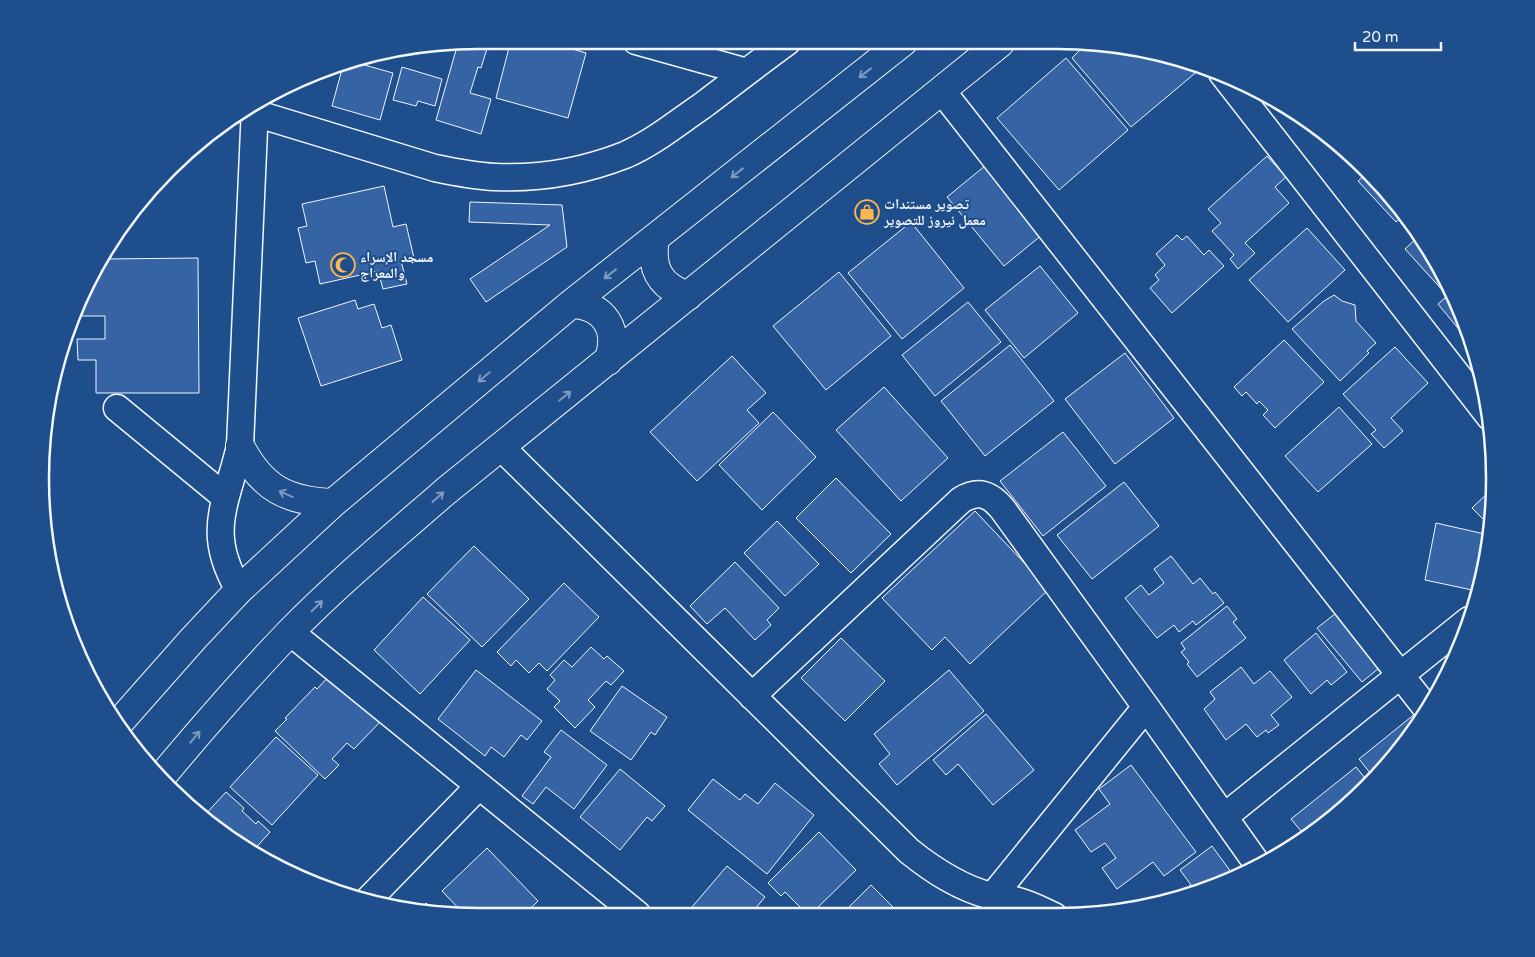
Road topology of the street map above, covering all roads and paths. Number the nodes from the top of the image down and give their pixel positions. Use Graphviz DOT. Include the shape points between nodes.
graph roads {
  1 [pos="665,49"];
  2 [pos="778,49"];
  3 [pos="894,49"];
  4 [pos="993,49"];
  5 [pos="748,72"];
  6 [pos="1233,87"];
  7 [pos="942,91"];
  8 [pos="256,111"];
  9 [pos="253,113"];
  10 [pos="655,238"];
  11 [pos="688,296"];
  12 [pos="571,304"];
  13 [pos="608,361"];
  14 [pos="1469,371"];
  15 [pos="1476,387"];
  16 [pos="117,408"];
  17 [pos="240,446"];
  18 [pos="501,447"];
  19 [pos="225,497"];
  20 [pos="333,503"];
  21 [pos="239,590"];
  22 [pos="1459,628"];
  23 [pos="290,632"];
  24 [pos="1401,676"];
  25 [pos="752,696"];
  26 [pos="1423,703"];
  27 [pos="1146,707"];
  28 [pos="122,719"];
  29 [pos="165,772"];
  30 [pos="479,786"];
  31 [pos="1224,817"];
  32 [pos="1254,860"];
  33 [pos="373,895"];
  34 [pos="992,897"];
  35 [pos="630,908"];
  36 [pos="1038,908"];
  1 -- 5 [label="street"];
  2 -- 5 [label="street"];
  3 -- 10 [label="main road, one-way"];
  4 -- 7 [label="main road"];
  5 -- 8 [label="street" via="666,132 626,154 560,173 526,177 495,177 434,168"];
  6 -- 14 [label="street"];
  7 -- 11 [label="main road"];
  7 -- 24 [label="street"];
  9 -- 17 [label="street"];
  10 -- 11 [label="main road" via="654,263 659,275 666,285"];
  10 -- 12 [label="main road, one-way"];
  11 -- 13 [label="main road"];
  12 -- 13 [label="main road" via="583,304 594,309 610,326 613,350"];
  12 -- 20 [label="main road, one-way"];
  18 -- 13 [label="main road, one-way"];
  14 -- 15 [label="street"];
  16 -- 19 [label="street"];
  17 -- 19 [label="street"];
  20 -- 17 [label="main road, one-way" via="294,498 277,490 255,471"];
  23 -- 18 [label="main road, one-way" via="393,537"];
  18 -- 25 [label="street"];
  19 -- 21 [label="street" via="220,537 224,558"];
  20 -- 21 [label="main road"];
  21 -- 28 [label="main road"];
  22 -- 24 [label="street"];
  29 -- 23 [label="main road, one-way"];
  23 -- 30 [label="street"];
  24 -- 26 [label="street"];
  24 -- 31 [label="street"];
  25 -- 27 [label="street" via="961,500 979,494 994,498 999,504"];
  25 -- 34 [label="street" via="909,852 948,879"];
  27 -- 31 [label="street"];
  27 -- 34 [label="street"];
  30 -- 33 [label="street"];
  30 -- 35 [label="street"];
  31 -- 32 [label="street"];
  34 -- 36 [label="street"];
}
